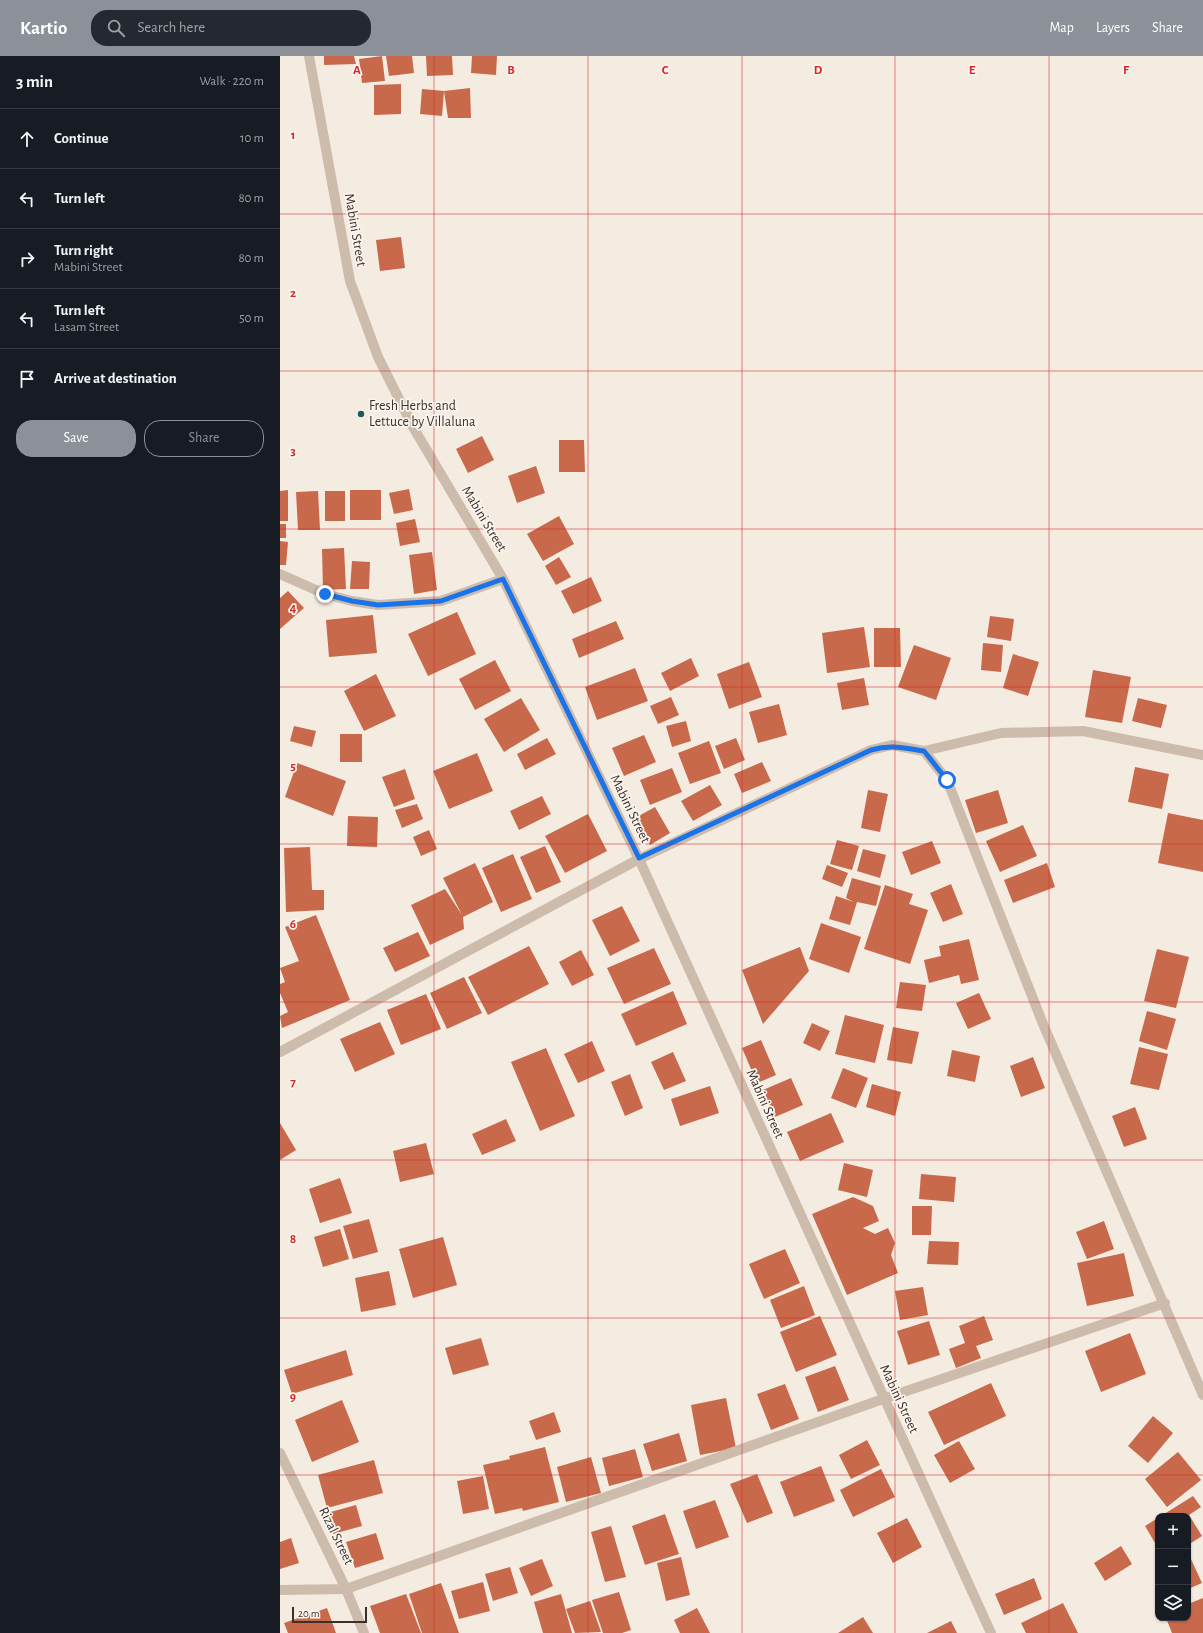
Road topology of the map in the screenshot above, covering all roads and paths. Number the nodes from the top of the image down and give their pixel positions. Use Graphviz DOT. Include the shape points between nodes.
graph roads {
  1 [pos="309,56"];
  2 [pos="280,574"];
  3 [pos="503,579"];
  4 [pos="924,751"];
  5 [pos="1203,755"];
  6 [pos="639,858"];
  7 [pos="280,1052"];
  8 [pos="1165,1304"];
  9 [pos="1203,1395"];
  10 [pos="884,1399"];
  11 [pos="280,1453"];
  12 [pos="346,1589"];
  13 [pos="280,1590"];
  14 [pos="364,1633"];
  15 [pos="991,1633"];
  1 -- 3 [label="street, Mabini Street" via="350,281 378,357 413,427"];
  2 -- 3 [label="street" via="325,594 378,605 441,601"];
  3 -- 6 [label="street, Mabini Street"];
  4 -- 5 [label="street" via="1001,733 1083,731"];
  4 -- 6 [label="street" via="892,745 871,750"];
  4 -- 8 [label="street" via="947,780 1043,1024"];
  6 -- 7 [label="street"];
  6 -- 10 [label="street, Mabini Street"];
  8 -- 9 [label="street"];
  8 -- 10 [label="street"];
  10 -- 12 [label="street"];
  10 -- 15 [label="street, Mabini Street"];
  11 -- 12 [label="street, Rizal Street"];
  12 -- 13 [label="street"];
  12 -- 14 [label="street, Rizal Street"];
}
